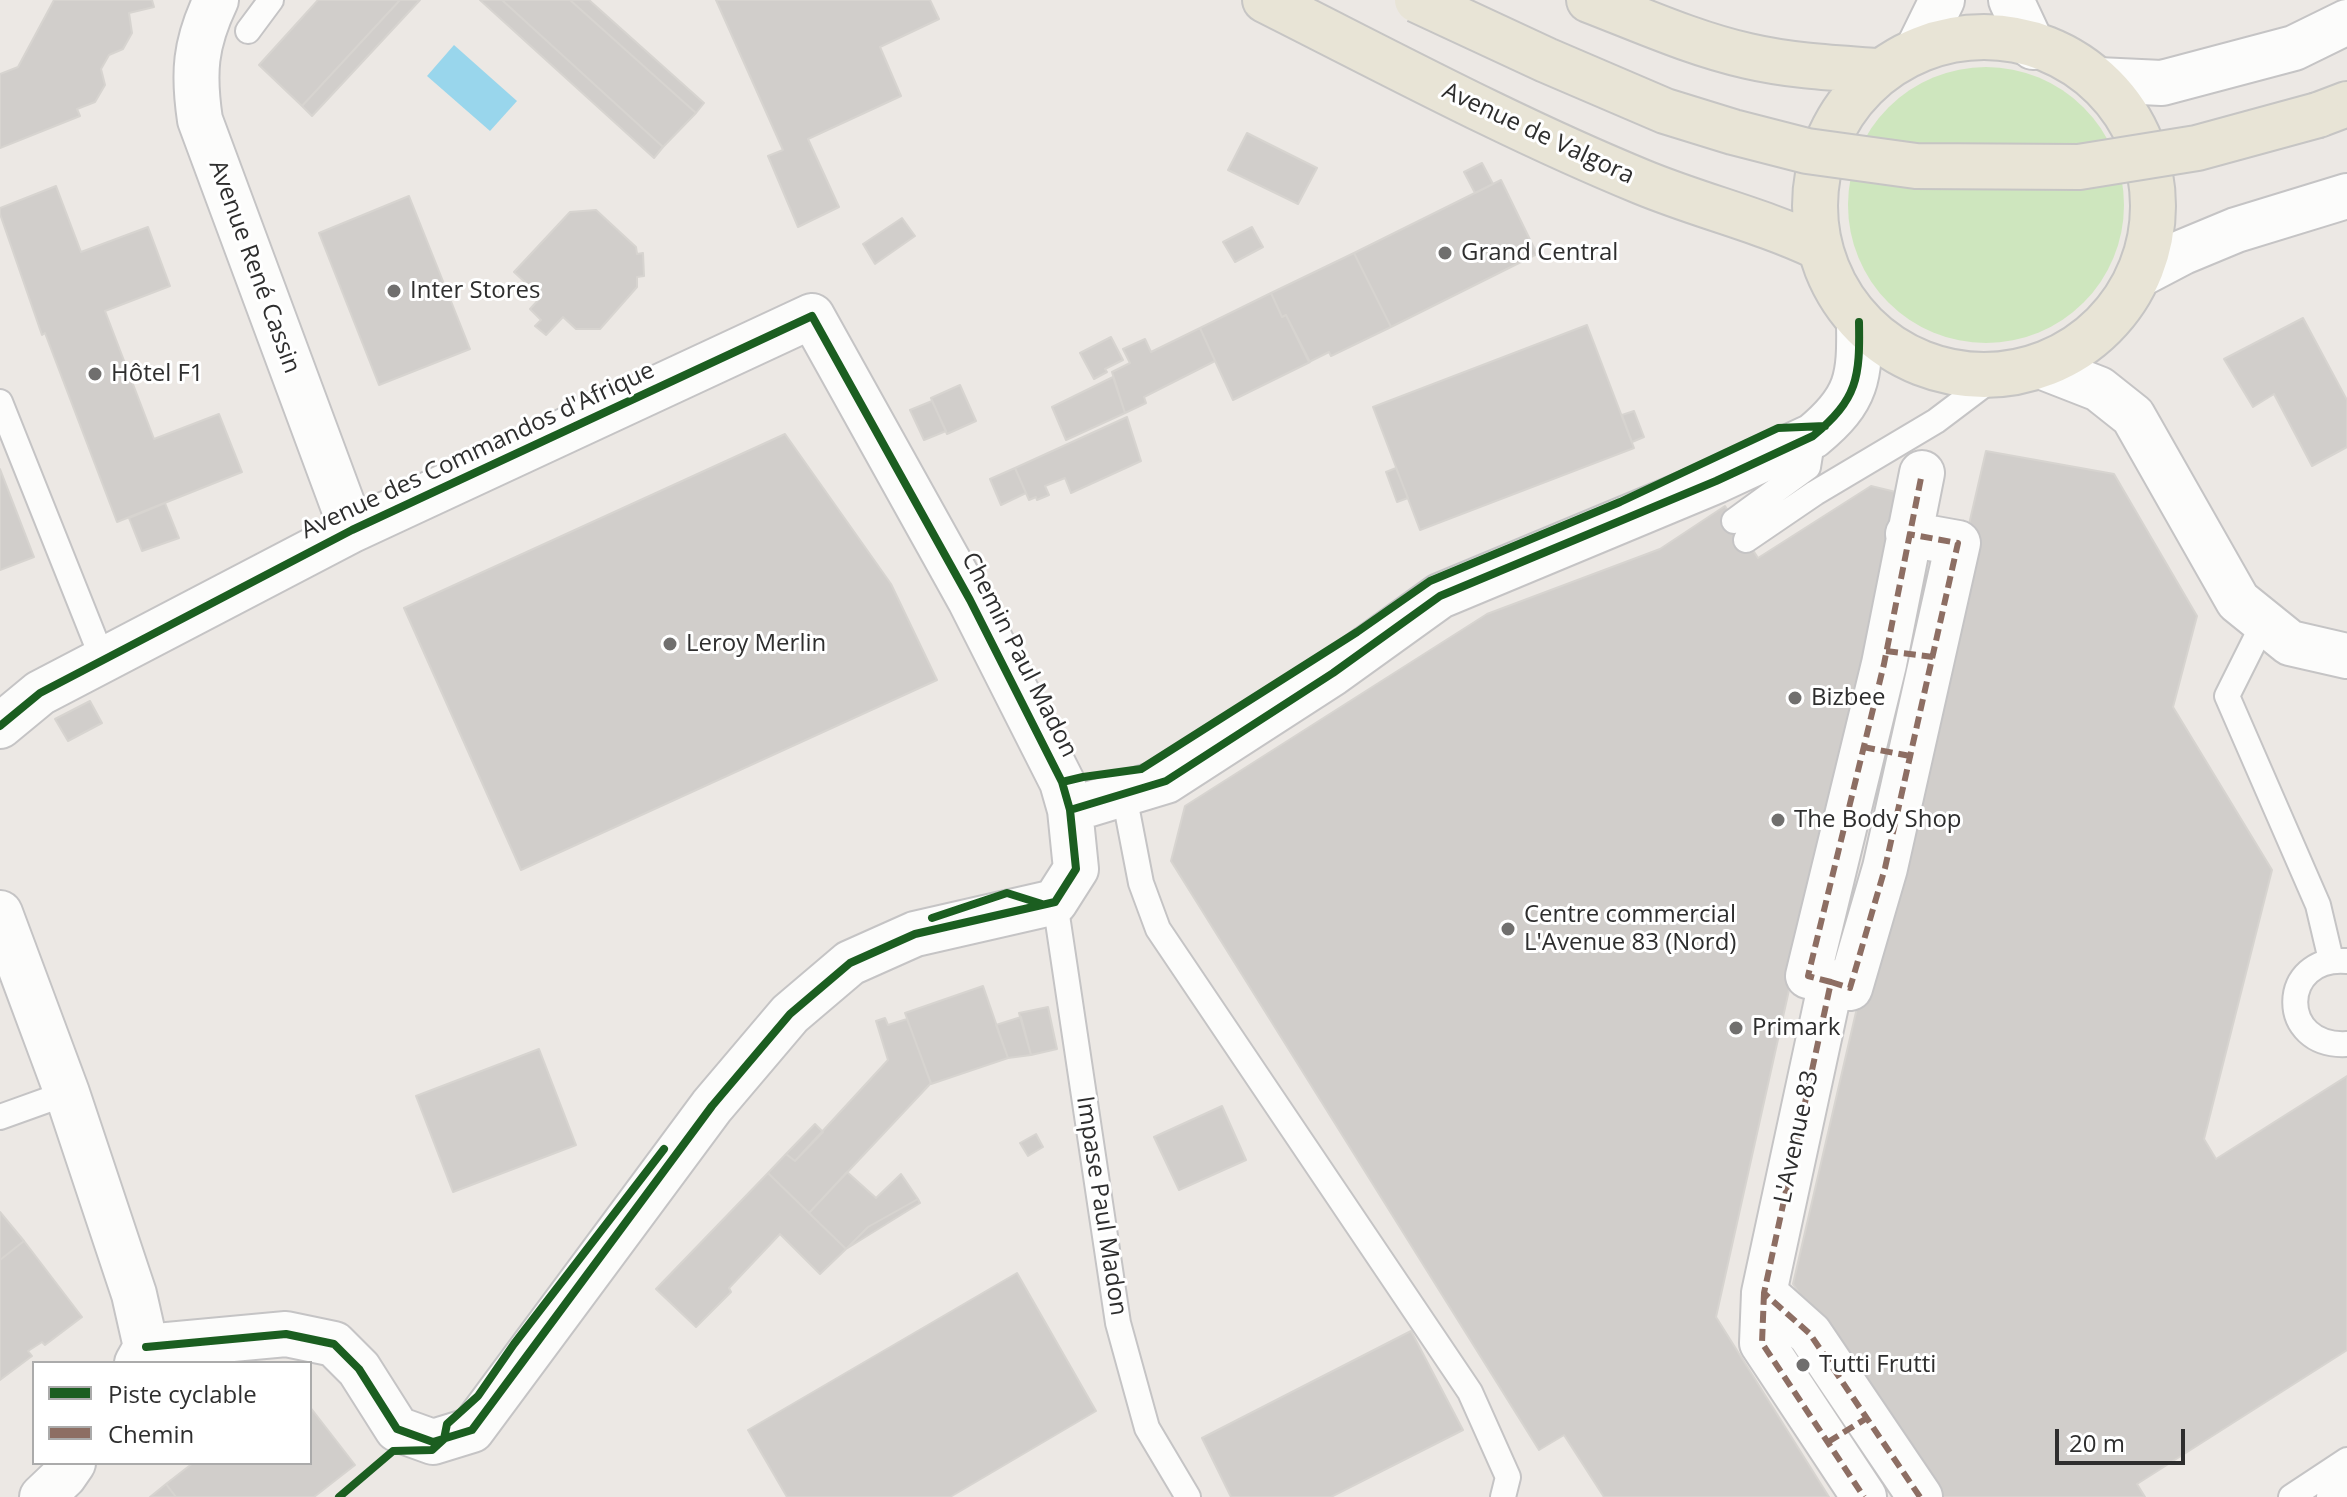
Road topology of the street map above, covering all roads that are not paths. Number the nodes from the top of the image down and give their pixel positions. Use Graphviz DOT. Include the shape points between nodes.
graph roads {
  1 [pos="216,0"];
  2 [pos="271,0"];
  3 [pos="1265,0"];
  4 [pos="1417,0"];
  5 [pos="1589,0"];
  6 [pos="1942,0"];
  7 [pos="2011,0"];
  8 [pos="2347,22"];
  9 [pos="248,31"];
  10 [pos="2033,47"];
  11 [pos="1918,49"];
  12 [pos="1878,71"];
  13 [pos="2098,80"];
  14 [pos="2332,109"];
  15 [pos="2347,196"];
  16 [pos="1818,247"];
  17 [pos="2141,274"];
  18 [pos="812,316"];
  19 [pos="1859,322"];
  20 [pos="2040,366"];
  21 [pos="1997,375"];
  22 [pos="0,402"];
  23 [pos="1813,436"];
  24 [pos="1922,473"];
  25 [pos="352,530"];
  26 [pos="1908,534"];
  27 [pos="2264,622"];
  28 [pos="1886,651"];
  29 [pos="2347,656"];
  30 [pos="1933,657"];
  31 [pos="103,660"];
  32 [pos="0,726"];
  33 [pos="1863,747"];
  34 [pos="1910,756"];
  35 [pos="1124,795"];
  36 [pos="1070,810"];
  37 [pos="1055,902"];
  38 [pos="0,913"];
  39 [pos="2339,961"];
  40 [pos="1831,982"];
  41 [pos="2347,1044"];
  42 [pos="67,1093"];
  43 [pos="0,1117"];
  44 [pos="1764,1293"];
  45 [pos="142,1355"];
  46 [pos="1867,1418"];
  47 [pos="1828,1442"];
  48 [pos="2347,1460"];
  49 [pos="72,1465"];
  50 [pos="2347,1486"];
  51 [pos="42,1497"];
  52 [pos="1188,1497"];
  53 [pos="1503,1497"];
  54 [pos="1864,1497"];
  55 [pos="1920,1497"];
  56 [pos="2291,1497"];
  57 [pos="2329,1497"];
  1 -- 25 [label="street, Avenue René Cassin" via="197,51 194,84 200,120"];
  2 -- 9 [label="lane"];
  3 -- 16 [label="main road, Avenue de Valgora" via="1523,131"];
  4 -- 14 [label="main road, bridge" via="1665,111 1807,151 1916,166 2079,167 2197,148"];
  5 -- 12 [label="main road" via="1746,56"];
  6 -- 11 [label="street"];
  7 -- 10 [label="street"];
  8 -- 13 [label="street" via="2294,48 2162,83"];
  10 -- 11 [label="main road" via="1963,38"];
  10 -- 13 [label="main road"];
  11 -- 12 [label="main road"];
  12 -- 16 [label="main road" via="1844,106 1822,150 1814,199"];
  13 -- 17 [label="main road" via="2128,109 2146,148 2155,190 2153,233"];
  15 -- 17 [label="street" via="2236,230"];
  16 -- 19 [label="main road" via="1834,287"];
  17 -- 20 [label="main road" via="2116,314 2082,345"];
  18 -- 25 [label="street, Avenue des Commandos d'Afrique"];
  18 -- 36 [label="street, Chemin Paul Madon" via="970,600 1062,782"];
  19 -- 21 [label="main road" via="1899,353 1947,371"];
  19 -- 23 [label="street" via="1854,391"];
  20 -- 21 [label="main road"];
  20 -- 27 [label="street" via="2099,389 2133,416 2238,601"];
  21 -- 23 [label="lane" via="1936,421 1815,493 1740,530 1808,467"];
  22 -- 31 [label="lane"];
  23 -- 35 [label="street" via="1440,596 1166,781"];
  24 -- 26 [label="street"];
  25 -- 31 [label="street, Avenue des Commandos d'Afrique"];
  26 -- 28 [label="street"];
  26 -- 30 [label="street" via="1958,543"];
  27 -- 29 [label="street" via="2290,643"];
  27 -- 39 [label="lane" via="2227,696"];
  28 -- 30 [label="street"];
  28 -- 33 [label="street"];
  30 -- 34 [label="street"];
  31 -- 32 [label="street, Avenue des Commandos d'Afrique" via="40,693"];
  33 -- 34 [label="street"];
  33 -- 40 [label="street" via="1808,976"];
  34 -- 40 [label="street" via="1850,988"];
  35 -- 36 [label="street"];
  35 -- 53 [label="lane" via="1141,883 1158,929 1470,1392 1508,1477"];
  36 -- 37 [label="street, Chemin Paul Madon" via="1076,869"];
  37 -- 45 [label="street" via="915,934 850,963 790,1014 712,1106 472,1430 433,1442 397,1429 359,1369 334,1344 286,1334"];
  37 -- 52 [label="lane, Impase Paul Madon" via="1118,1323 1147,1428"];
  38 -- 42 [label="street"];
  39 -- 41 [label="lane" via="2307,972 2299,983 2295,1010 2308,1034 2319,1041"];
  40 -- 44 [label="street, L'Avenue 83"];
  42 -- 43 [label="lane"];
  42 -- 45 [label="street" via="134,1294"];
  44 -- 46 [label="street" via="1810,1334"];
  44 -- 47 [label="street, L'Avenue 83" via="1762,1343"];
  46 -- 47 [label="street"];
  46 -- 55 [label="street"];
  47 -- 54 [label="street, L'Avenue 83"];
  48 -- 56 [label="lane"];
  49 -- 51 [label="street"];
  50 -- 57 [label="lane"];
}
